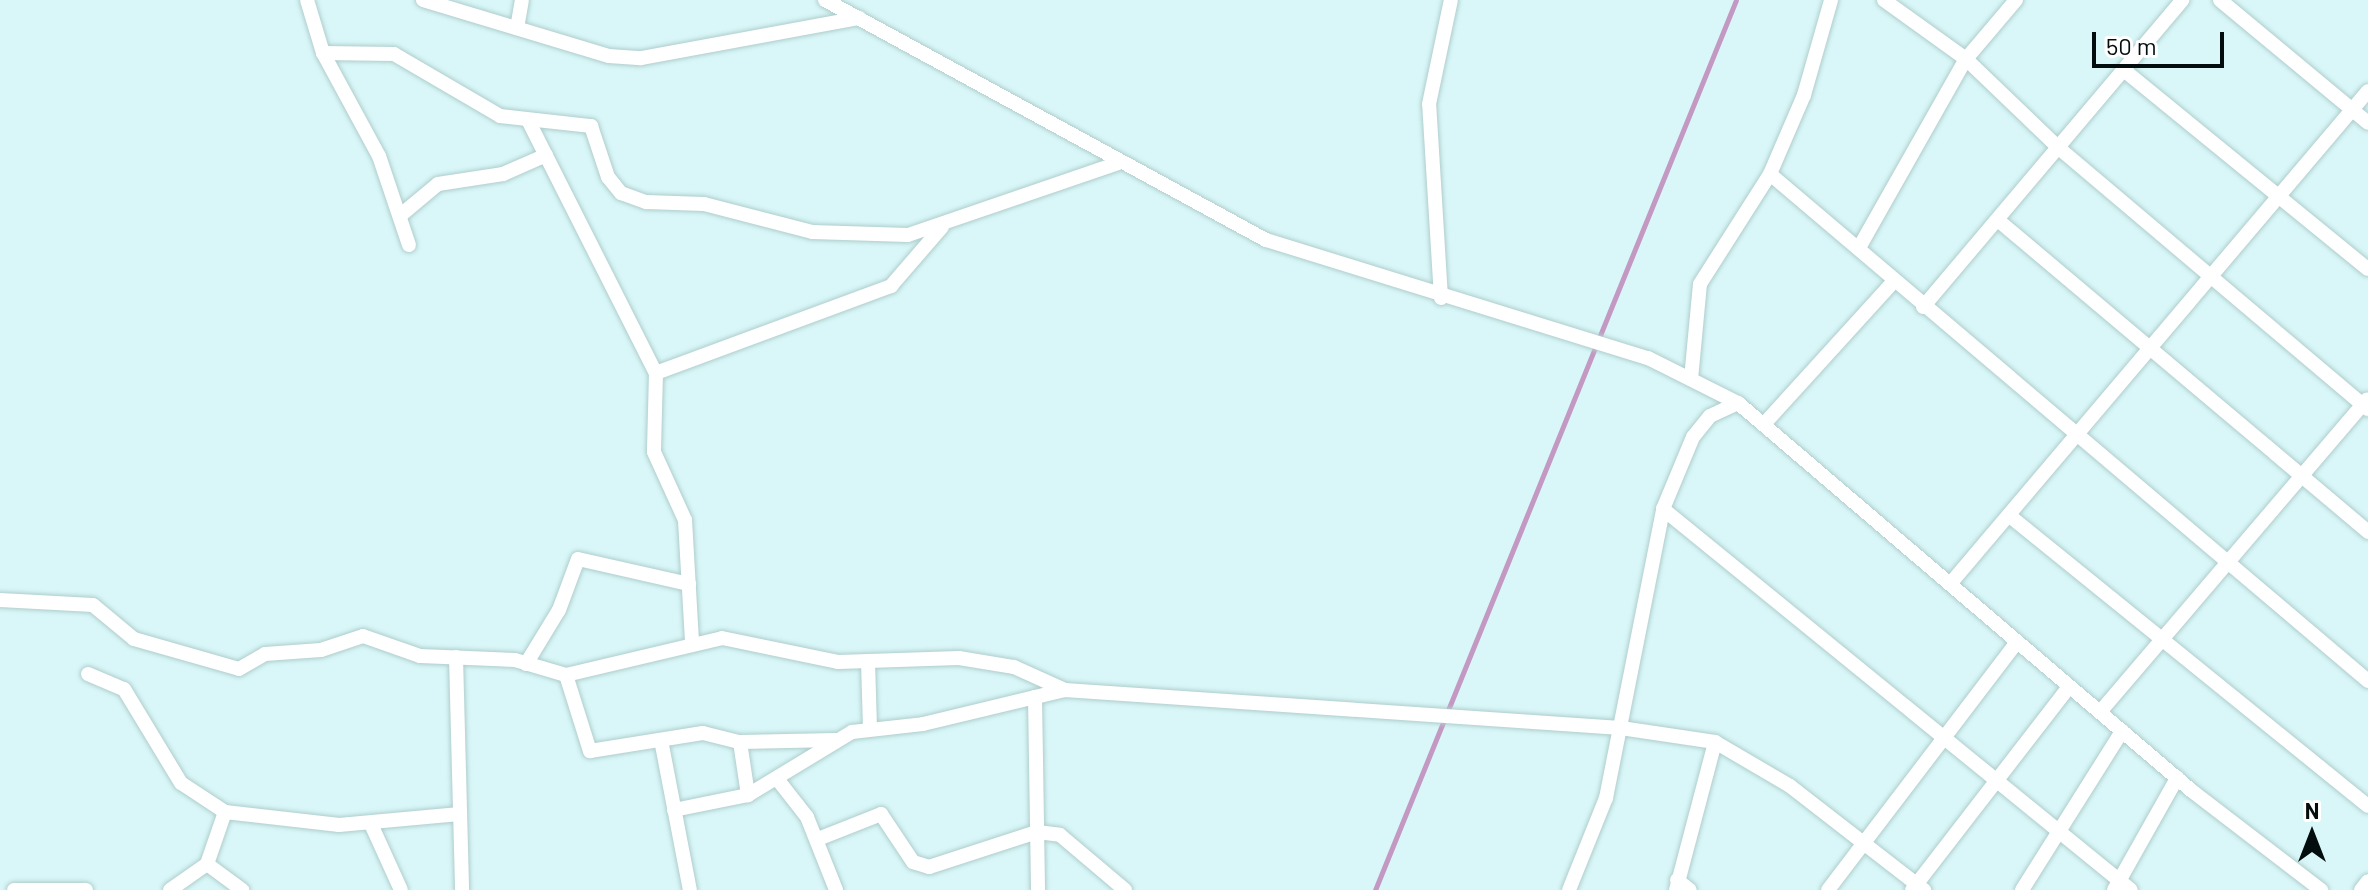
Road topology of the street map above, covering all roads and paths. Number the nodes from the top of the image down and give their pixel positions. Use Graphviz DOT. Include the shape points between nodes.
graph roads {
  1 [pos="307,0"];
  2 [pos="423,0"];
  3 [pos="522,0"];
  4 [pos="825,0"];
  5 [pos="1451,0"];
  6 [pos="1831,0"];
  7 [pos="1884,0"];
  8 [pos="2016,0"];
  9 [pos="2182,0"];
  10 [pos="2220,0"];
  11 [pos="859,18"];
  12 [pos="517,28"];
  13 [pos="323,53"];
  14 [pos="1966,59"];
  15 [pos="2125,71"];
  16 [pos="2368,91"];
  17 [pos="2352,110"];
  18 [pos="529,122"];
  19 [pos="2368,123"];
  20 [pos="2060,149"];
  21 [pos="546,155"];
  22 [pos="1118,163"];
  23 [pos="1770,174"];
  24 [pos="2279,197"];
  25 [pos="402,214"];
  26 [pos="1999,221"];
  27 [pos="942,227"];
  28 [pos="409,245"];
  29 [pos="1860,246"];
  30 [pos="2368,269"];
  31 [pos="2211,277"];
  32 [pos="1894,281"];
  33 [pos="1441,298"];
  34 [pos="1923,307"];
  35 [pos="2152,346"];
  36 [pos="656,373"];
  37 [pos="1691,379"];
  38 [pos="1738,403"];
  39 [pos="2366,404"];
  40 [pos="1764,424"];
  41 [pos="2078,434"];
  42 [pos="2299,474"];
  43 [pos="1663,509"];
  44 [pos="2011,517"];
  45 [pos="2368,532"];
  46 [pos="2227,560"];
  47 [pos="689,584"];
  48 [pos="1950,584"];
  49 [pos="0,600"];
  50 [pos="692,641"];
  51 [pos="2159,641"];
  52 [pos="2016,643"];
  53 [pos="456,657"];
  54 [pos="868,661"];
  55 [pos="526,664"];
  56 [pos="88,674"];
  57 [pos="566,675"];
  58 [pos="2368,681"];
  59 [pos="2069,687"];
  60 [pos="1065,690"];
  61 [pos="1035,697"];
  62 [pos="2100,712"];
  63 [pos="1621,728"];
  64 [pos="870,729"];
  65 [pos="2122,731"];
  66 [pos="661,740"];
  67 [pos="835,740"];
  68 [pos="1947,740"];
  69 [pos="740,742"];
  70 [pos="1715,742"];
  71 [pos="2177,778"];
  72 [pos="1995,779"];
  73 [pos="778,780"];
  74 [pos="748,795"];
  75 [pos="2368,806"];
  76 [pos="674,810"];
  77 [pos="225,812"];
  78 [pos="460,814"];
  79 [pos="371,824"];
  80 [pos="2059,831"];
  81 [pos="1037,832"];
  82 [pos="818,839"];
  83 [pos="1867,842"];
  84 [pos="207,864"];
  85 [pos="2368,881"];
  86 [pos="1676,885"];
  87 [pos="2122,887"];
  88 [pos="1917,888"];
  89 [pos="14,890"];
  90 [pos="86,890"];
  91 [pos="170,890"];
  92 [pos="242,890"];
  93 [pos="401,890"];
  94 [pos="462,890"];
  95 [pos="690,890"];
  96 [pos="836,890"];
  97 [pos="1038,890"];
  98 [pos="1125,890"];
  99 [pos="1569,890"];
  100 [pos="1690,890"];
  101 [pos="1828,890"];
  102 [pos="2022,890"];
  103 [pos="2321,890"];
  104 [pos="2361,890"];
  1 -- 13 [label="street"];
  2 -- 12 [label="street"];
  3 -- 12 [label="street"];
  4 -- 11 [label="street"];
  5 -- 33 [label="street" via="1429,104"];
  6 -- 23 [label="street" via="1804,95"];
  7 -- 14 [label="street"];
  8 -- 14 [label="street"];
  9 -- 15 [label="street"];
  10 -- 17 [label="street"];
  11 -- 12 [label="street" via="641,58"];
  11 -- 22 [label="street"];
  13 -- 18 [label="street" via="394,54 479,106"];
  13 -- 25 [label="street" via="367,129"];
  14 -- 20 [label="street"];
  14 -- 29 [label="street"];
  15 -- 20 [label="street"];
  15 -- 24 [label="street"];
  16 -- 17 [label="street"];
  17 -- 19 [label="street"];
  17 -- 24 [label="street"];
  18 -- 21 [label="street"];
  18 -- 27 [label="street" via="591,126 608,177 621,193 646,202 704,204 842,235 908,235"];
  20 -- 26 [label="street"];
  20 -- 31 [label="street"];
  21 -- 25 [label="street" via="503,174 438,184"];
  21 -- 36 [label="street"];
  22 -- 27 [label="street"];
  22 -- 33 [label="street" via="1266,240"];
  23 -- 29 [label="street"];
  23 -- 37 [label="street" via="1700,284"];
  24 -- 30 [label="street"];
  24 -- 31 [label="street"];
  25 -- 28 [label="street"];
  26 -- 34 [label="street"];
  26 -- 35 [label="street"];
  27 -- 36 [label="street" via="891,286"];
  29 -- 32 [label="street"];
  31 -- 35 [label="street"];
  31 -- 39 [label="street"];
  32 -- 34 [label="street"];
  32 -- 40 [label="street"];
  33 -- 37 [label="street" via="1648,358"];
  34 -- 41 [label="street"];
  35 -- 41 [label="street"];
  35 -- 42 [label="street"];
  36 -- 47 [label="street" via="654,452 680,498"];
  37 -- 38 [label="street"];
  38 -- 40 [label="street"];
  38 -- 43 [label="street" via="1710,416 1693,437"];
  39 -- 42 [label="street"];
  40 -- 48 [label="street"];
  41 -- 44 [label="street"];
  41 -- 46 [label="street"];
  42 -- 45 [label="street"];
  42 -- 46 [label="street"];
  43 -- 63 [label="street"];
  43 -- 68 [label="street"];
  44 -- 48 [label="street"];
  44 -- 51 [label="street"];
  46 -- 51 [label="street"];
  46 -- 58 [label="street"];
  47 -- 50 [label="street"];
  47 -- 55 [label="street" via="578,559 559,610"];
  48 -- 52 [label="street"];
  49 -- 53 [label="street" via="93,605 134,639 239,669 265,654 321,650 363,636 407,653"];
  50 -- 54 [label="street" via="722,638 806,658"];
  50 -- 57 [label="street"];
  51 -- 62 [label="street"];
  51 -- 75 [label="street"];
  52 -- 59 [label="street"];
  52 -- 68 [label="street"];
  53 -- 55 [label="street"];
  53 -- 78 [label="street" via="452,717"];
  54 -- 60 [label="street" via="959,658 1014,667"];
  54 -- 64 [label="street"];
  55 -- 57 [label="street"];
  56 -- 77 [label="street" via="124,689 181,783"];
  57 -- 66 [label="street" via="586,749"];
  59 -- 62 [label="street"];
  59 -- 72 [label="street"];
  60 -- 61 [label="street"];
  60 -- 63 [label="street"];
  61 -- 64 [label="street" via="923,724"];
  61 -- 81 [label="street"];
  62 -- 65 [label="street"];
  63 -- 70 [label="street"];
  63 -- 99 [label="street" via="1596,828"];
  64 -- 67 [label="street"];
  65 -- 71 [label="street"];
  65 -- 80 [label="street"];
  66 -- 69 [label="street" via="722,733"];
  66 -- 76 [label="street"];
  67 -- 69 [label="street"];
  67 -- 73 [label="street"];
  68 -- 72 [label="street"];
  68 -- 83 [label="street"];
  69 -- 74 [label="street"];
  70 -- 83 [label="street"];
  70 -- 86 [label="street"];
  71 -- 87 [label="street"];
  71 -- 103 [label="street"];
  72 -- 80 [label="street"];
  72 -- 88 [label="street"];
  73 -- 74 [label="street"];
  73 -- 82 [label="street"];
  74 -- 76 [label="street"];
  76 -- 95 [label="street"];
  77 -- 79 [label="street"];
  77 -- 84 [label="street"];
  78 -- 79 [label="street"];
  78 -- 94 [label="street"];
  79 -- 93 [label="street"];
  80 -- 87 [label="street"];
  80 -- 102 [label="street"];
  81 -- 82 [label="street" via="929,867 913,862 881,814"];
  81 -- 97 [label="street"];
  81 -- 98 [label="street" via="1075,840"];
  82 -- 96 [label="street"];
  83 -- 88 [label="street"];
  83 -- 101 [label="street"];
  84 -- 91 [label="street"];
  84 -- 92 [label="street"];
  85 -- 104 [label="street"];
  86 -- 100 [label="street"];
  89 -- 90 [label="street" via="31,884"];
}
